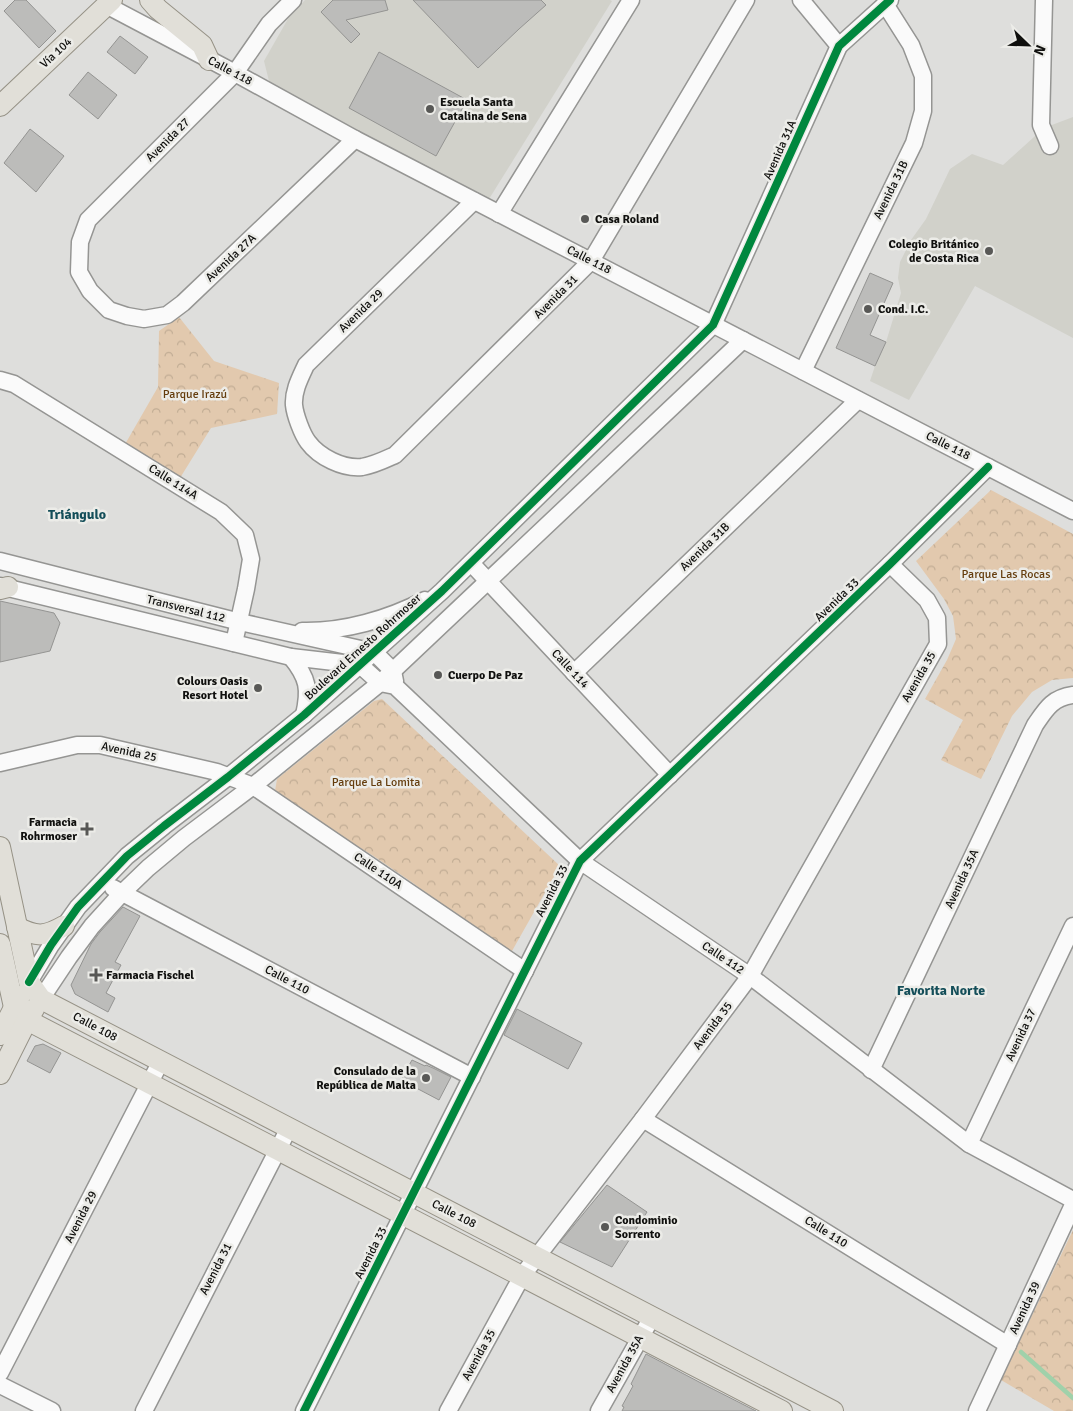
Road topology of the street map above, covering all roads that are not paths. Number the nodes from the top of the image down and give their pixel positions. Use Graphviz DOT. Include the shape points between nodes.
graph roads {
  1 [pos="150,0"];
  2 [pos="293,0"];
  3 [pos="631,0"];
  4 [pos="746,0"];
  5 [pos="802,0"];
  6 [pos="1044,0"];
  7 [pos="888,2"];
  8 [pos="109,3"];
  9 [pos="839,46"];
  10 [pos="209,60"];
  11 [pos="235,73"];
  12 [pos="0,106"];
  13 [pos="356,140"];
  14 [pos="1050,146"];
  15 [pos="474,201"];
  16 [pos="499,214"];
  17 [pos="591,261"];
  18 [pos="90,291"];
  19 [pos="713,325"];
  20 [pos="744,340"];
  21 [pos="802,371"];
  22 [pos="0,380"];
  23 [pos="858,400"];
  24 [pos="307,441"];
  25 [pos="988,467"];
  26 [pos="1073,511"];
  27 [pos="0,561"];
  28 [pos="471,563"];
  29 [pos="890,564"];
  30 [pos="487,581"];
  31 [pos="3,587"];
  32 [pos="442,592"];
  33 [pos="240,622"];
  34 [pos="273,630"];
  35 [pos="234,643"];
  36 [pos="374,652"];
  37 [pos="291,656"];
  38 [pos="360,665"];
  39 [pos="574,672"];
  40 [pos="389,680"];
  41 [pos="1068,696"];
  42 [pos="304,716"];
  43 [pos="0,763"];
  44 [pos="670,775"];
  45 [pos="228,777"];
  46 [pos="253,786"];
  47 [pos="0,847"];
  48 [pos="580,861"];
  49 [pos="102,881"];
  50 [pos="122,893"];
  51 [pos="64,926"];
  52 [pos="1073,926"];
  53 [pos="17,927"];
  54 [pos="1,950"];
  55 [pos="525,971"];
  56 [pos="0,976"];
  57 [pos="750,976"];
  58 [pos="29,982"];
  59 [pos="41,999"];
  60 [pos="21,1014"];
  61 [pos="0,1035"];
  62 [pos="161,1061"];
  63 [pos="872,1070"];
  64 [pos="0,1074"];
  65 [pos="472,1077"];
  66 [pos="150,1084"];
  67 [pos="644,1119"];
  68 [pos="289,1128"];
  69 [pos="969,1144"];
  70 [pos="277,1150"];
  71 [pos="414,1193"];
  72 [pos="1073,1200"];
  73 [pos="1073,1205"];
  74 [pos="403,1214"];
  75 [pos="537,1257"];
  76 [pos="522,1276"];
  77 [pos="652,1317"];
  78 [pos="640,1337"];
  79 [pos="1008,1345"];
  80 [pos="0,1373"];
  81 [pos="0,1385"];
  82 [pos="52,1411"];
  83 [pos="144,1411"];
  84 [pos="304,1411"];
  85 [pos="448,1411"];
  86 [pos="599,1411"];
  87 [pos="782,1411"];
  88 [pos="833,1411"];
  89 [pos="977,1411"];
  1 -- 10 [label="main road" via="202,45"];
  2 -- 11 [label="street, Avenida 27" via="269,24"];
  3 -- 16 [label="street"];
  4 -- 17 [label="street, Avenida 31"];
  5 -- 9 [label="street"];
  6 -- 14 [label="street" via="1041,125"];
  7 -- 9 [label="street, Avenida 31A"];
  7 -- 21 [label="street, Avenida 31B" via="923,76 923,111 914,143"];
  8 -- 10 [label="street, Calle 118"];
  8 -- 12 [label="main road, Vía 104"];
  9 -- 19 [label="street, Avenida 31A"];
  10 -- 11 [label="street, Calle 118"];
  11 -- 13 [label="street, Calle 118"];
  11 -- 18 [label="street, Avenida 27" via="88,220 80,242 79,272"];
  13 -- 15 [label="street, Calle 118"];
  13 -- 18 [label="street, Avenida 27A" via="167,315 144,319 127,316 109,310"];
  15 -- 16 [label="street, Calle 118"];
  15 -- 24 [label="street, Avenida 29" via="306,365 297,384 294,404"];
  16 -- 17 [label="street, Calle 118"];
  17 -- 19 [label="street, Calle 118"];
  17 -- 24 [label="street, Avenida 31" via="395,455 377,464 360,467 340,464"];
  19 -- 20 [label="street, Calle 118"];
  19 -- 28 [label="street, Boulevard Ernesto Rohrmoser"];
  20 -- 21 [label="street, Calle 118"];
  20 -- 30 [label="street, Boulevard Ernesto Rohrmoser"];
  21 -- 23 [label="street, Calle 118"];
  22 -- 33 [label="street, Calle 114A" via="14,384 221,512 245,535 251,559"];
  23 -- 25 [label="street, Calle 118"];
  23 -- 39 [label="street, Avenida 31B"];
  25 -- 26 [label="street, Calle 118"];
  25 -- 29 [label="street, Avenida 33"];
  27 -- 33 [label="street, Transversal 112"];
  28 -- 30 [label="street, Calle 114"];
  28 -- 32 [label="street, Boulevard Ernesto Rohrmoser"];
  29 -- 44 [label="street, Avenida 33"];
  29 -- 57 [label="street, Avenida 35" via="927,600 937,618 938,644"];
  30 -- 39 [label="street, Calle 114"];
  30 -- 40 [label="street, Boulevard Ernesto Rohrmoser"];
  31 -- 35 [label="street, Transversal 112"];
  32 -- 34 [label="street" via="378,620 308,631"];
  32 -- 36 [label="street, Boulevard Ernesto Rohrmoser"];
  33 -- 34 [label="street, Transversal 112"];
  33 -- 35 [label="street, Calle 114A"];
  34 -- 36 [label="street, Transversal 112"];
  35 -- 37 [label="street, Transversal 112"];
  36 -- 38 [label="street, Boulevard Ernesto Rohrmoser"];
  36 -- 40 [label="street, Calle 112"];
  37 -- 38 [label="street, Transversal 112"];
  37 -- 42 [label="street" via="306,684 308,700"];
  38 -- 40 [label="street, Calle 112"];
  38 -- 42 [label="street, Boulevard Ernesto Rohrmoser"];
  39 -- 44 [label="street, Calle 114"];
  40 -- 46 [label="street, Boulevard Ernesto Rohrmoser"];
  40 -- 48 [label="street, Calle 112"];
  41 -- 63 [label="street, Avenida 35A" via="1048,705 1035,725"];
  42 -- 45 [label="street, Boulevard Ernesto Rohrmoser"];
  43 -- 45 [label="street, Avenida 25" via="77,745 100,745"];
  44 -- 48 [label="street, Avenida 33"];
  45 -- 46 [label="street, Calle 110A"];
  45 -- 49 [label="street, Boulevard Ernesto Rohrmoser" via="127,856"];
  46 -- 50 [label="street, Boulevard Ernesto Rohrmoser" via="184,838"];
  46 -- 55 [label="street, Calle 110A"];
  47 -- 53 [label="main road"];
  48 -- 55 [label="street, Avenida 33"];
  48 -- 57 [label="street, Calle 112"];
  49 -- 50 [label="street, Calle 110"];
  49 -- 51 [label="street, Boulevard Ernesto Rohrmoser"];
  50 -- 59 [label="street, Boulevard Ernesto Rohrmoser" via="68,957"];
  50 -- 65 [label="street, Calle 110"];
  51 -- 53 [label="main road" via="53,933 41,935"];
  51 -- 58 [label="street, Boulevard Ernesto Rohrmoser"];
  52 -- 69 [label="street, Avenida 37"];
  53 -- 58 [label="main road"];
  54 -- 56 [label="main road"];
  54 -- 60 [label="main road"];
  55 -- 65 [label="street, Avenida 33"];
  57 -- 63 [label="street, Calle 112"];
  57 -- 67 [label="street, Avenida 35"];
  58 -- 59 [label="main road, Calle 108"];
  58 -- 60 [label="main road, Boulevard Ernesto Rohrmoser"];
  59 -- 60 [label="main road, Boulevard Ernesto Rohrmoser"];
  59 -- 62 [label="main road, Calle 108"];
  60 -- 61 [label="main road, Boulevard Ernesto Rohrmoser"];
  60 -- 64 [label="main road, Boulevard Ernesto Rohrmoser"];
  60 -- 66 [label="main road, Calle 108"];
  62 -- 66 [label="street, Avenida 29"];
  62 -- 68 [label="main road, Calle 108"];
  63 -- 69 [label="street, Calle 112"];
  65 -- 71 [label="street, Avenida 33"];
  66 -- 70 [label="main road, Calle 108"];
  66 -- 80 [label="street, Avenida 29"];
  67 -- 75 [label="street, Avenida 35"];
  67 -- 79 [label="street, Calle 110"];
  68 -- 70 [label="street, Avenida 31"];
  68 -- 71 [label="main road, Calle 108"];
  69 -- 72 [label="street, Calle 112"];
  70 -- 74 [label="main road, Calle 108"];
  70 -- 83 [label="street, Avenida 31"];
  71 -- 74 [label="street, Avenida 33"];
  71 -- 75 [label="main road, Calle 108"];
  73 -- 79 [label="street, Avenida 39"];
  74 -- 76 [label="main road, Calle 108"];
  74 -- 84 [label="street, Avenida 33"];
  75 -- 76 [label="street, Avenida 35"];
  75 -- 77 [label="main road, Calle 108"];
  76 -- 78 [label="main road, Calle 108"];
  76 -- 85 [label="street, Avenida 35"];
  77 -- 78 [label="street, Avenida 35A"];
  77 -- 88 [label="main road, Calle 108"];
  78 -- 86 [label="street, Avenida 35A"];
  78 -- 87 [label="main road, Calle 108"];
  79 -- 89 [label="street, Avenida 39"];
  81 -- 82 [label="street"];
}
